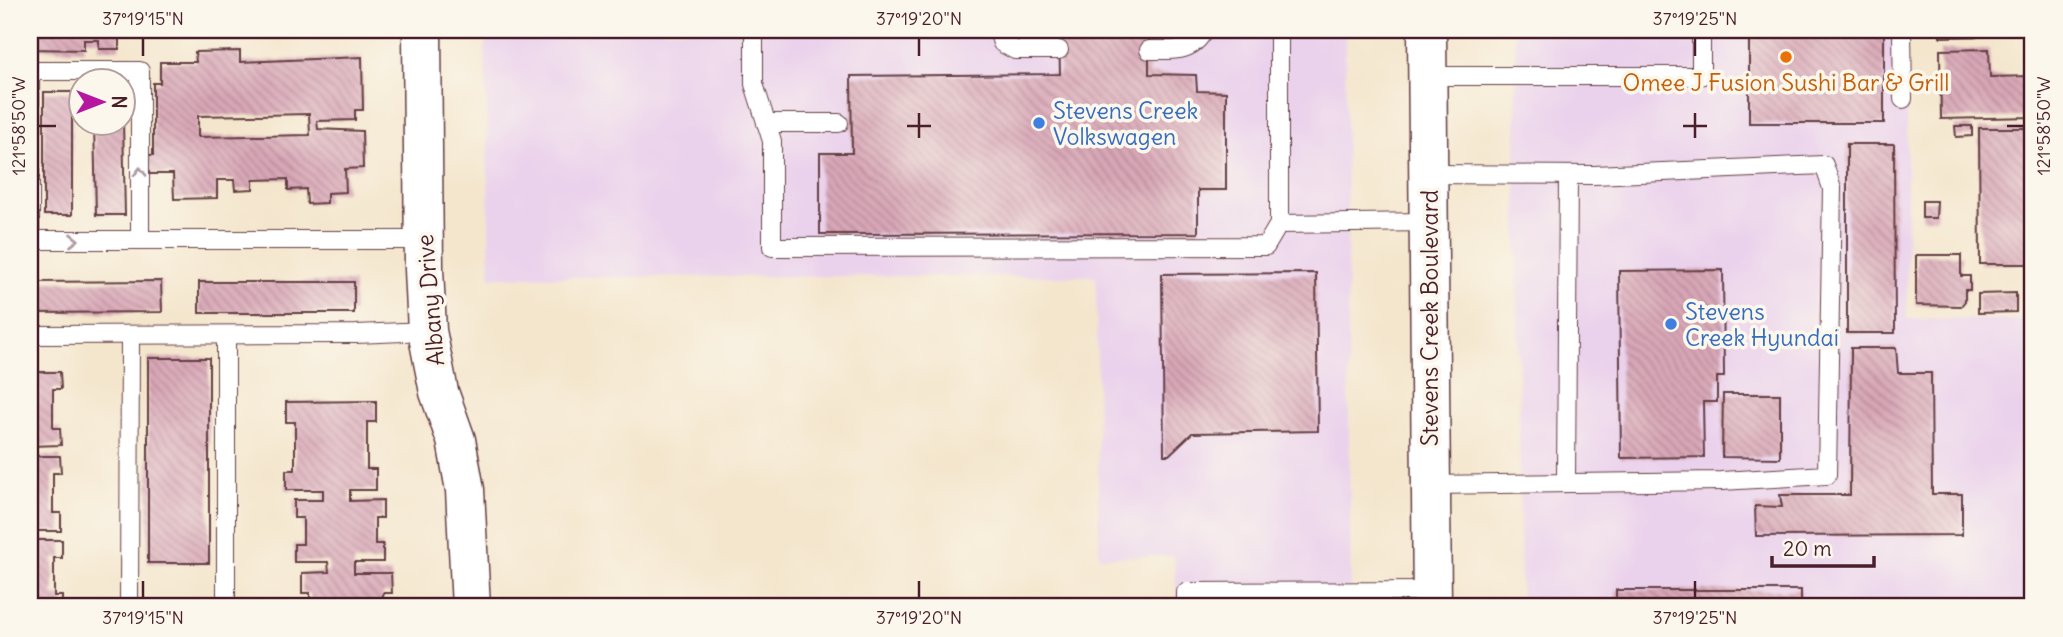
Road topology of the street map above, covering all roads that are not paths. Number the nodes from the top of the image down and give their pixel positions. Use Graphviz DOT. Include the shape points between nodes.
graph roads {
  1 [pos="422,30"];
  2 [pos="754,30"];
  3 [pos="998,30"];
  4 [pos="1204,30"];
  5 [pos="1279,30"];
  6 [pos="1427,30"];
  7 [pos="1701,30"];
  8 [pos="1902,30"];
  9 [pos="1059,50"];
  10 [pos="1149,50"];
  11 [pos="1428,76"];
  12 [pos="1903,99"];
  13 [pos="766,123"];
  14 [pos="839,123"];
  15 [pos="1428,174"];
  16 [pos="1568,175"];
  17 [pos="1428,222"];
  18 [pos="1279,224"];
  19 [pos="140,240"];
  20 [pos="424,240"];
  21 [pos="428,331"];
  22 [pos="30,335"];
  23 [pos="130,335"];
  24 [pos="226,335"];
  25 [pos="1566,483"];
  26 [pos="1431,485"];
  27 [pos="1432,599"];
  28 [pos="128,607"];
  29 [pos="226,607"];
  30 [pos="471,607"];
  31 [pos="1186,607"];
  1 -- 20 [label="street, Albany Drive"];
  2 -- 13 [label="lane" via="754,84"];
  3 -- 9 [label="lane" via="1002,43 1015,50"];
  4 -- 10 [label="lane" via="1198,42 1184,50"];
  5 -- 18 [label="lane"];
  6 -- 11 [label="street, Stevens Creek Boulevard"];
  7 -- 11 [label="lane" via="1701,76"];
  8 -- 12 [label="lane"];
  11 -- 15 [label="street, Stevens Creek Boulevard"];
  13 -- 14 [label="lane"];
  13 -- 18 [label="lane" via="772,141 772,247 1266,246"];
  15 -- 16 [label="lane"];
  15 -- 17 [label="street, Stevens Creek Boulevard"];
  16 -- 25 [label="lane"];
  16 -- 25 [label="lane" via="1824,165 1832,188 1832,270 1827,475"];
  17 -- 18 [label="lane"];
  17 -- 26 [label="street, Stevens Creek Boulevard"];
  19 -- 19 [label="lane, one-way" via="140,71 30,71 30,240"];
  19 -- 20 [label="lane"];
  20 -- 21 [label="street, Albany Drive"];
  21 -- 24 [label="lane"];
  21 -- 30 [label="street, Albany Drive" via="465,490"];
  22 -- 23 [label="lane"];
  23 -- 24 [label="lane"];
  23 -- 28 [label="lane"];
  24 -- 29 [label="lane"];
  25 -- 26 [label="lane"];
  26 -- 27 [label="street, Stevens Creek Boulevard"];
  27 -- 31 [label="lane" via="1186,592"];
}
